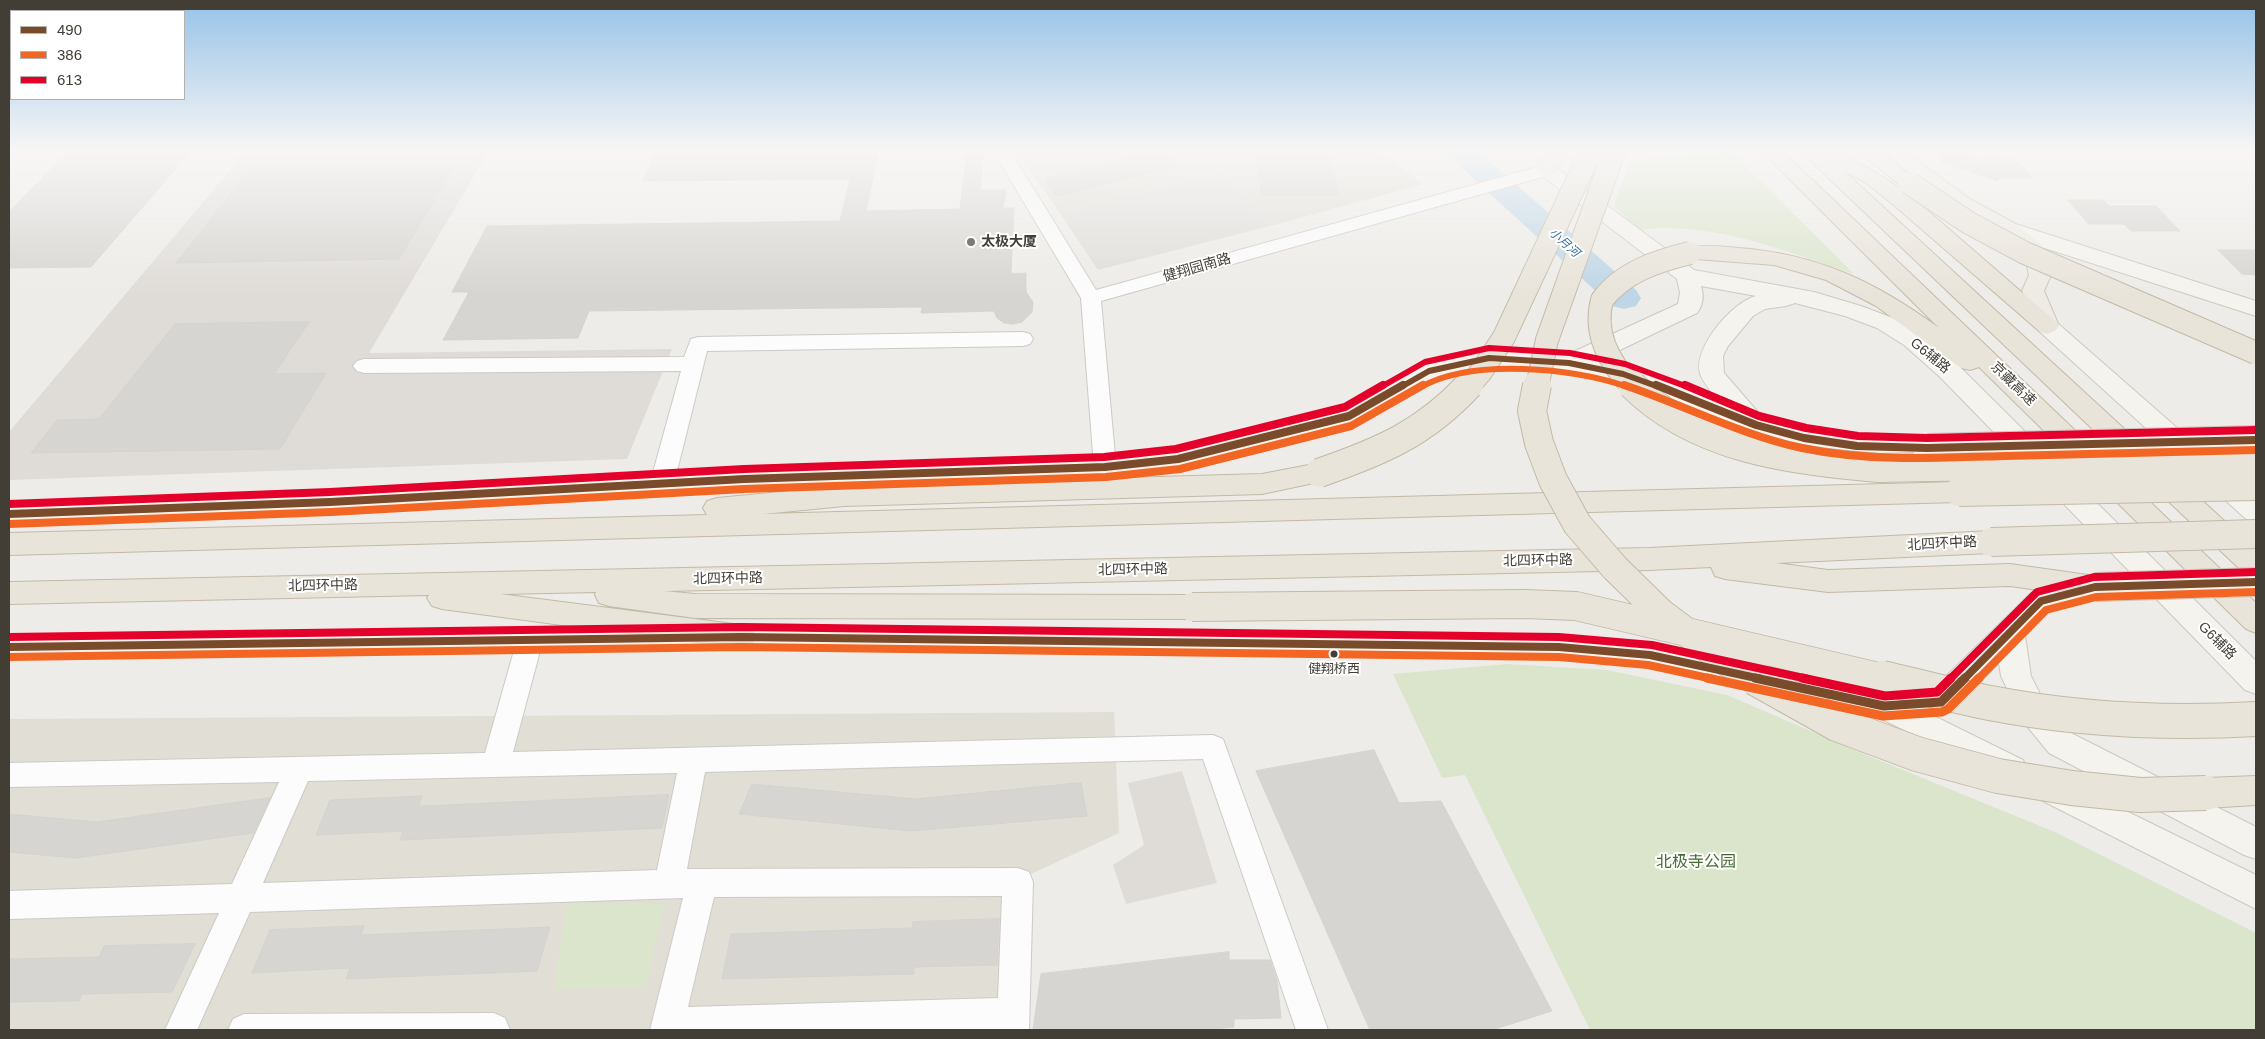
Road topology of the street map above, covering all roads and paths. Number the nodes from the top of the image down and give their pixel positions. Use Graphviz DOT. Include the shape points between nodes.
graph roads {
  1 [pos="1030,197"];
  2 [pos="1443,197"];
  3 [pos="1569,197"];
  4 [pos="1587,197"];
  5 [pos="1598,197"];
  6 [pos="1819,197"];
  7 [pos="1860,197"];
  8 [pos="1898,197"];
  9 [pos="1931,197"];
  10 [pos="1953,197"];
  11 [pos="2006,228"];
  12 [pos="1689,265"];
  13 [pos="2040,275"];
  14 [pos="1091,298"];
  15 [pos="2127,298"];
  16 [pos="1814,299"];
  17 [pos="2256,309"];
  18 [pos="2256,321"];
  19 [pos="2047,326"];
  20 [pos="1023,339"];
  21 [pos="2256,341"];
  22 [pos="2256,352"];
  23 [pos="693,364"];
  24 [pos="1569,364"];
  25 [pos="364,366"];
  26 [pos="1756,425"];
  27 [pos="2055,425"];
  28 [pos="2256,440"];
  29 [pos="2256,461"];
  30 [pos="1105,467"];
  31 [pos="662,484"];
  32 [pos="2256,486"];
  33 [pos="2256,512"];
  34 [pos="9,514"];
  35 [pos="462,531"];
  36 [pos="2256,534"];
  37 [pos="9,544"];
  38 [pos="1649,559"];
  39 [pos="2256,567"];
  40 [pos="2256,582"];
  41 [pos="521,583"];
  42 [pos="344,585"];
  43 [pos="2095,587"];
  44 [pos="9,593"];
  45 [pos="2256,621"];
  46 [pos="2010,634"];
  47 [pos="741,637"];
  48 [pos="530,640"];
  49 [pos="9,647"];
  50 [pos="2256,681"];
  51 [pos="1884,706"];
  52 [pos="2256,719"];
  53 [pos="693,760"];
  54 [pos="496,765"];
  55 [pos="299,769"];
  56 [pos="9,775"];
  57 [pos="2256,790"];
  58 [pos="2256,844"];
  59 [pos="702,883"];
  60 [pos="668,884"];
  61 [pos="2256,893"];
  62 [pos="241,897"];
  63 [pos="9,905"];
  64 [pos="1014,1022"];
  65 [pos="667,1027"];
  66 [pos="494,1029"];
  67 [pos="181,1030"];
  68 [pos="244,1030"];
  69 [pos="1312,1030"];
  1 -- 14 [label="street"];
  2 -- 14 [label="street, 健翔园南路"];
  3 -- 35 [label="highway, bridge" via="1504,337 1458,397 1420,429 1375,453 1319,473 1262,484 1192,488 844,496"];
  4 -- 12 [label="street, G6辅路"];
  5 -- 57 [label="highway, bridge" via="1548,340 1532,411 1539,443 1553,480 1577,524 1615,568 1661,613 1726,661 1837,724 1917,754 1998,776 2111,792 2140,795"];
  6 -- 27 [label="highway, 京藏高速"];
  7 -- 39 [label="highway"];
  8 -- 19 [label="highway"];
  9 -- 15 [label="highway, bridge" via="2025,253"];
  10 -- 11 [label="main road"];
  11 -- 13 [label="main road" via="2034,250"];
  11 -- 17 [label="street"];
  12 -- 16 [label="street, G6辅路"];
  12 -- 24 [label="street" via="1692,293 1689,308"];
  12 -- 27 [label="highway" via="1729,252 1770,256 1852,283 1933,335"];
  12 -- 29 [label="highway, bridge" via="1651,262 1624,277 1602,299 1598,327 1609,359 1638,393 1677,420 1720,440 1830,464 1878,468"];
  13 -- 18 [label="street" via="2100,272 2142,282"];
  13 -- 19 [label="main road" via="2033,291"];
  14 -- 30 [label="street"];
  15 -- 21 [label="highway, bridge"];
  15 -- 22 [label="highway, bridge"];
  16 -- 26 [label="street" via="1758,302 1745,311 1717,343 1711,356 1712,374"];
  16 -- 50 [label="street, G6辅路" via="1885,323 1912,340 1950,372"];
  19 -- 33 [label="street"];
  20 -- 23 [label="street" via="698,344"];
  23 -- 25 [label="street"];
  23 -- 31 [label="street"];
  24 -- 26 [label="street" via="1623,374"];
  24 -- 30 [label="street" via="1489,358 1429,371 1349,416 1178,459"];
  26 -- 28 [label="street, bridge" via="1804,438 1857,446 1927,448"];
  27 -- 45 [label="highway, 京藏高速"];
  30 -- 31 [label="street"];
  31 -- 34 [label="street" via="330,502"];
  32 -- 35 [label="highway, bridge"];
  35 -- 37 [label="highway"];
  36 -- 38 [label="highway, 北四环中路, bridge" via="1991,542"];
  38 -- 41 [label="highway, 北四环中路"];
  38 -- 43 [label="highway" via="1828,581 2010,575"];
  40 -- 43 [label="street, bridge"];
  41 -- 42 [label="highway, 北四环中路"];
  41 -- 52 [label="highway, bridge" via="695,606 1576,606 2047,714 2175,721"];
  42 -- 44 [label="highway, 北四环中路"];
  42 -- 47 [label="highway"];
  43 -- 46 [label="street" via="2041,601"];
  46 -- 51 [label="street" via="1941,702"];
  46 -- 58 [label="street" via="2016,676 2033,711 2060,743"];
  47 -- 48 [label="street"];
  47 -- 51 [label="street" via="1559,647 1650,655"];
  48 -- 49 [label="street"];
  48 -- 54 [label="street"];
  51 -- 61 [label="street"];
  53 -- 54 [label="street"];
  53 -- 60 [label="street"];
  53 -- 69 [label="street" via="1213,747"];
  54 -- 55 [label="street"];
  55 -- 56 [label="street"];
  55 -- 62 [label="street"];
  59 -- 60 [label="street"];
  59 -- 64 [label="street" via="1018,882"];
  59 -- 65 [label="street"];
  60 -- 62 [label="street"];
  62 -- 63 [label="street"];
  62 -- 67 [label="street"];
  64 -- 65 [label="street"];
  66 -- 68 [label="street"];
}
